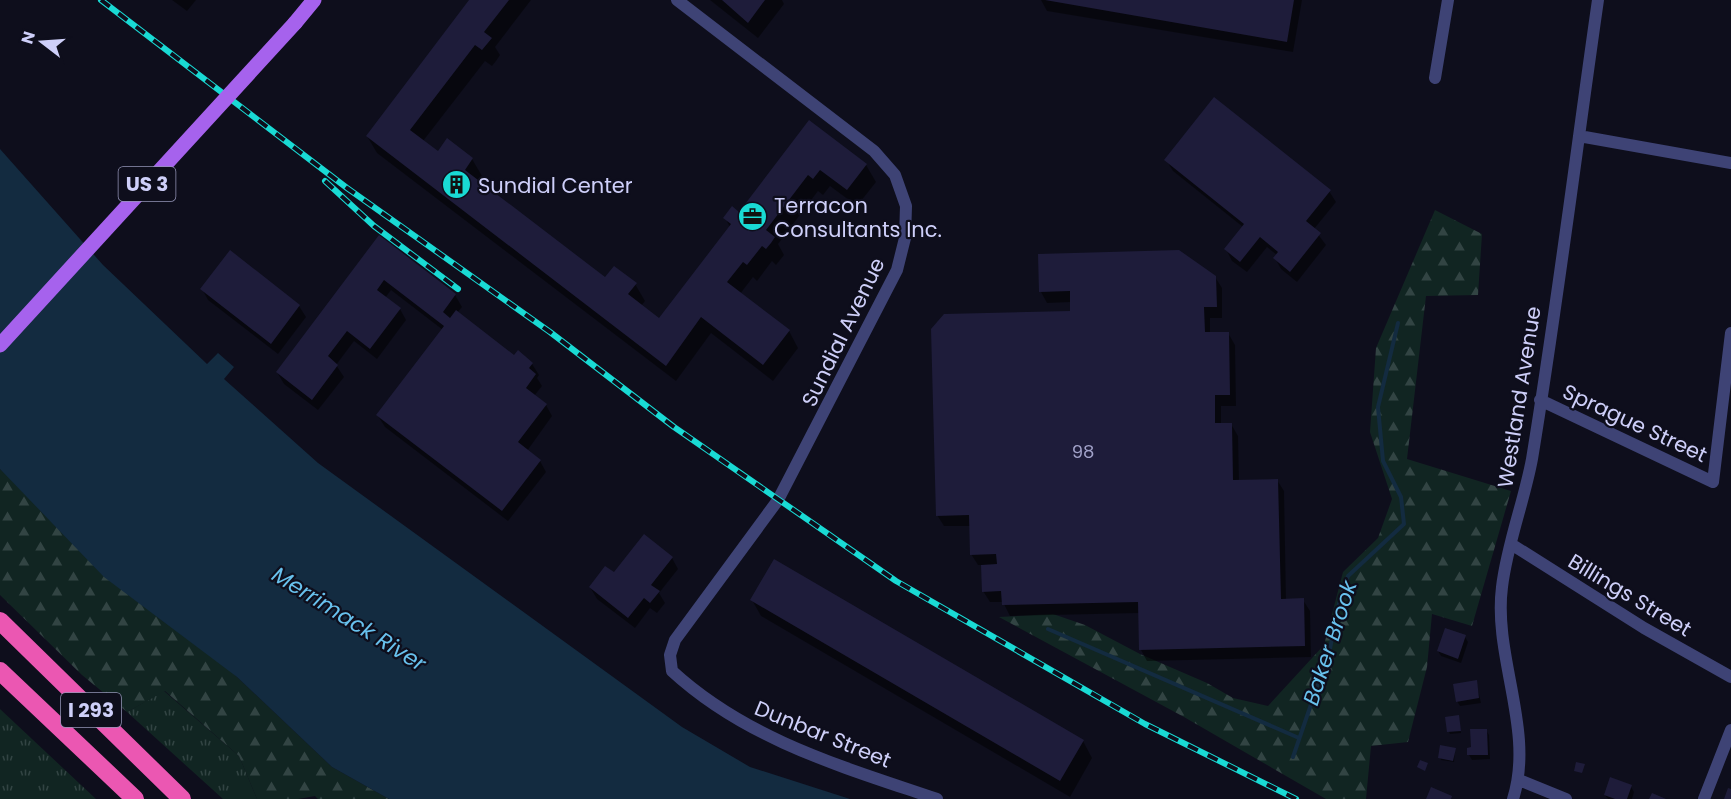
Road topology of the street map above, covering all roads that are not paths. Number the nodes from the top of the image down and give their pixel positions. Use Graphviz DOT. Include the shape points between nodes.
graph roads {
  1 [pos="314,0"];
  2 [pos="677,0"];
  3 [pos="1448,0"];
  4 [pos="1598,0"];
  5 [pos="1435,78"];
  6 [pos="1579,136"];
  7 [pos="1731,163"];
  8 [pos="1731,333"];
  9 [pos="0,345"];
  10 [pos="1540,400"];
  11 [pos="1510,544"];
  12 [pos="0,621"];
  13 [pos="0,671"];
  14 [pos="672,671"];
  15 [pos="1731,677"];
  16 [pos="0,678"];
  17 [pos="59,729"];
  18 [pos="1731,730"];
  19 [pos="1519,780"];
  20 [pos="135,799"];
  21 [pos="182,799"];
  22 [pos="937,799"];
  23 [pos="1513,799"];
  24 [pos="1566,799"];
  25 [pos="1704,799"];
  1 -- 9 [label="main road, US 3, bridge"];
  2 -- 14 [label="street, Sundial Avenue" via="874,150 899,183 906,222 897,270 879,309 778,500 675,640 670,655"];
  3 -- 5 [label="street"];
  4 -- 6 [label="street, Westland Avenue"];
  6 -- 7 [label="street"];
  6 -- 10 [label="street, Westland Avenue"];
  8 -- 10 [label="street, Sprague Street" via="1713,482"];
  10 -- 11 [label="street, Westland Avenue" via="1532,460"];
  11 -- 15 [label="street, Billings Street"];
  11 -- 19 [label="street, Westland Avenue" via="1501,591 1518,727"];
  12 -- 21 [label="highway, I 293"];
  13 -- 17 [label="highway, I 293"];
  14 -- 22 [label="street, Dunbar Street" via="709,701 763,734 824,761"];
  16 -- 17 [label="highway"];
  17 -- 20 [label="highway, I 293"];
  18 -- 25 [label="street"];
  19 -- 23 [label="street, Westland Avenue"];
  19 -- 24 [label="street"];
}
